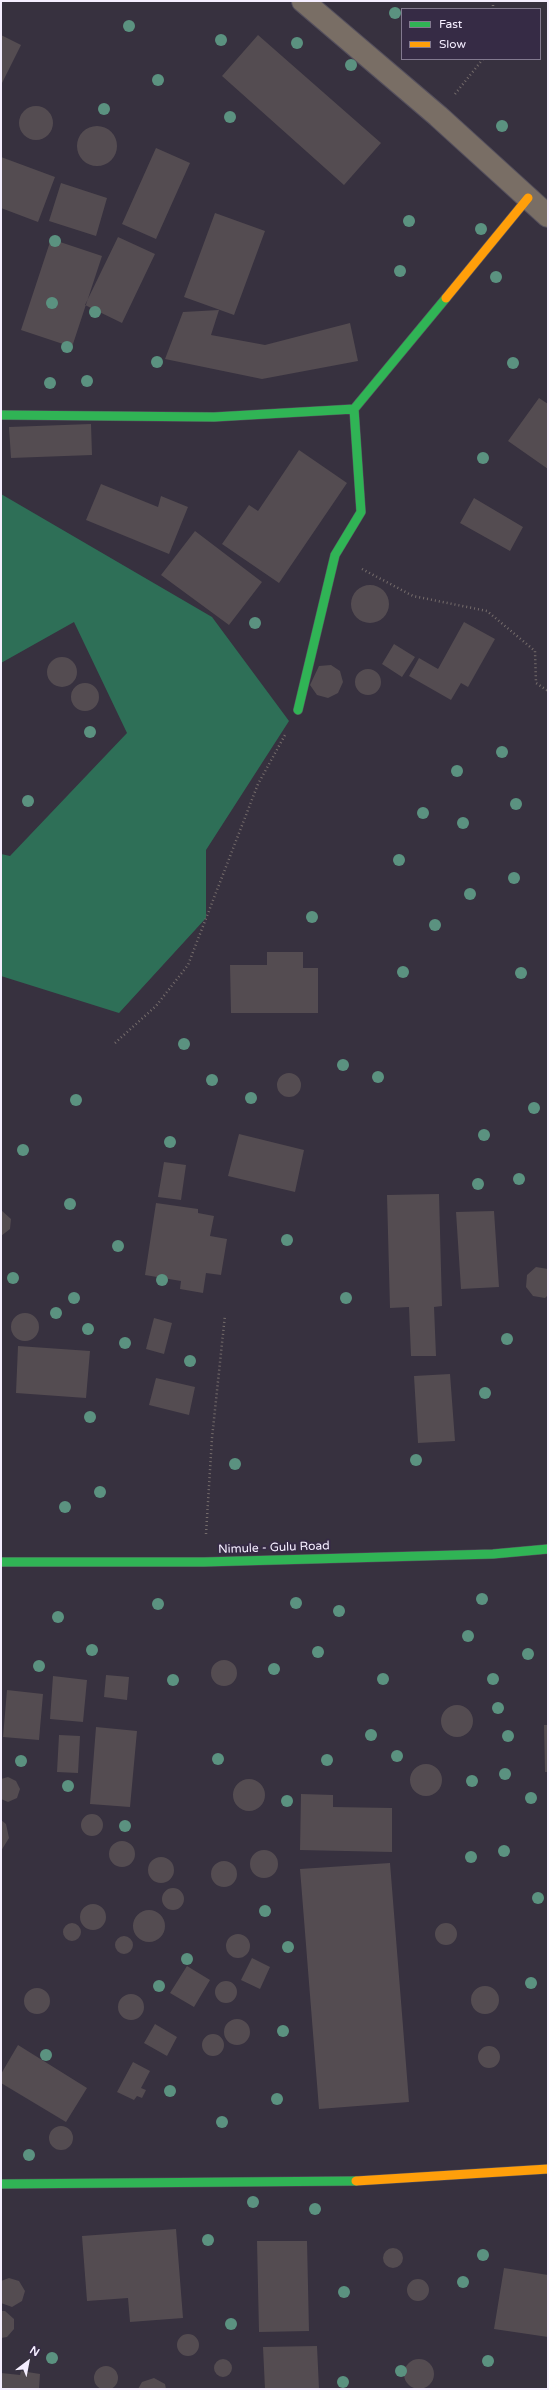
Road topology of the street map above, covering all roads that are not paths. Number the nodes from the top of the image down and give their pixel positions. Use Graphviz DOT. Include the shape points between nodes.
graph roads {
  1 [pos="302,1"];
  2 [pos="324,9"];
  3 [pos="528,198"];
  4 [pos="548,216"];
  5 [pos="354,409"];
  6 [pos="1,415"];
  7 [pos="298,710"];
  8 [pos="548,1549"];
  9 [pos="1,1562"];
  10 [pos="548,2169"];
  11 [pos="1,2184"];
  1 -- 2 [label="street"];
  2 -- 3 [label="street"];
  3 -- 4 [label="street"];
  3 -- 5 [label="street"];
  5 -- 6 [label="street" via="214,417"];
  5 -- 7 [label="street" via="361,512 335,555"];
  8 -- 9 [label="street, Nimule - Gulu Road" via="493,1554 204,1562"];
  10 -- 11 [label="street" via="354,2181"];
}
